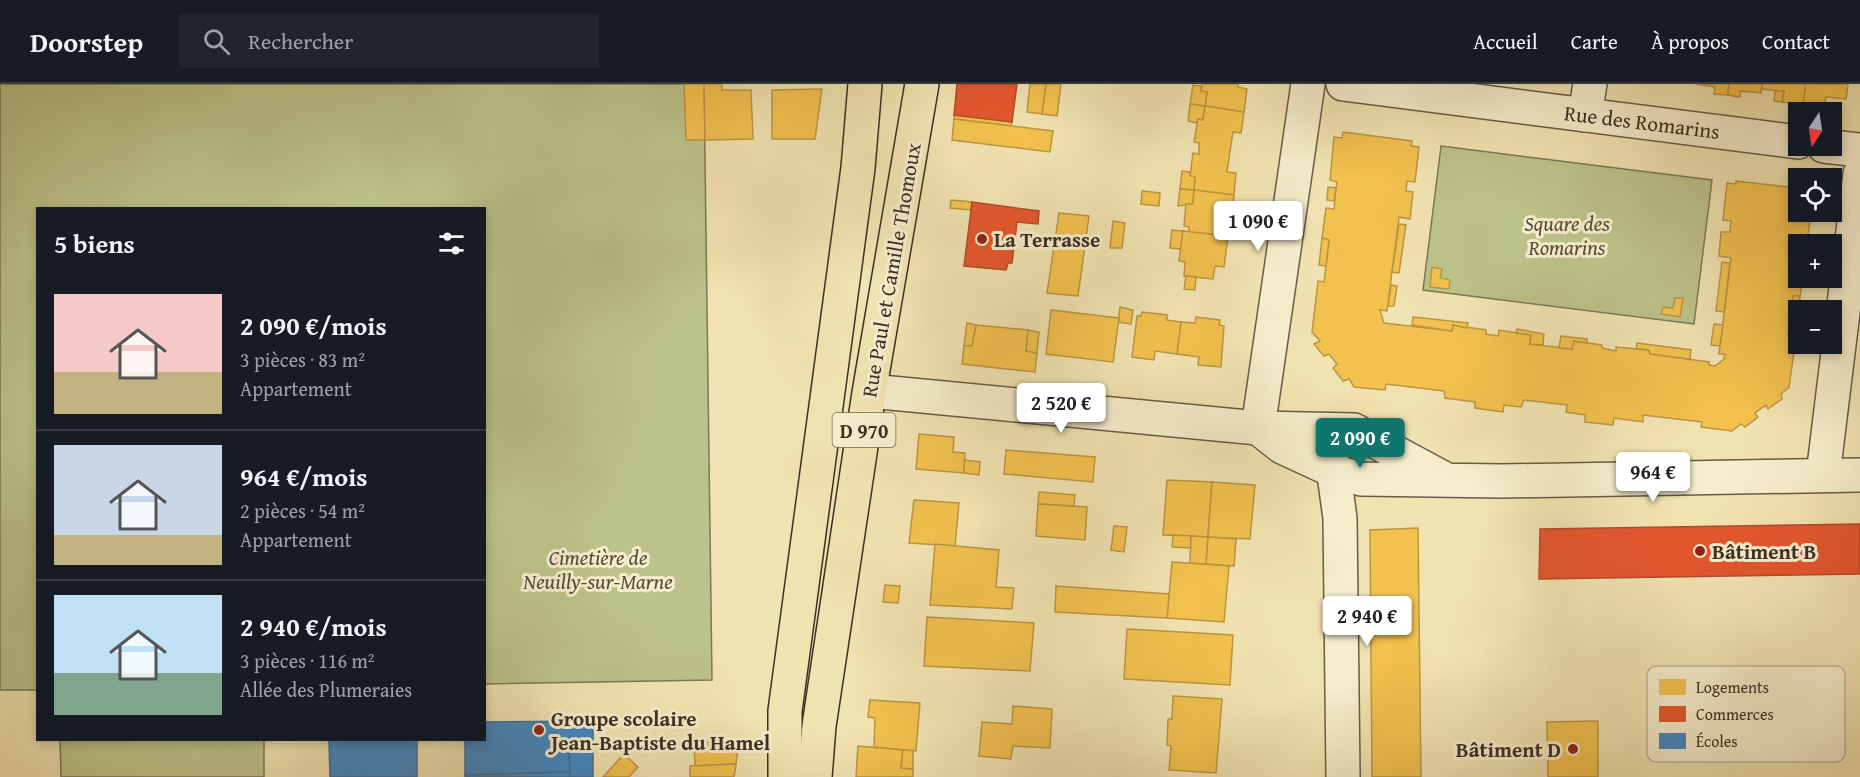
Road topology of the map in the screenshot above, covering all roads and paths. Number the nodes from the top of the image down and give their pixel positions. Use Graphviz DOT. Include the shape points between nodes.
graph roads {
  1 [pos="865,84"];
  2 [pos="922,84"];
  3 [pos="1308,84"];
  4 [pos="1343,84"];
  5 [pos="1588,100"];
  6 [pos="1788,140"];
  7 [pos="1842,148"];
  8 [pos="1860,150"];
  9 [pos="1860,174"];
  10 [pos="870,391"];
  11 [pos="1258,428"];
  12 [pos="1327,428"];
  13 [pos="1334,471"];
  14 [pos="1823,475"];
  15 [pos="1860,475"];
  16 [pos="1448,480"];
  17 [pos="785,777"];
  18 [pos="815,777"];
  19 [pos="1343,777"];
  1 -- 17 [label="main road, Rue Paul et Camille Thomoux / D 970" via="858,168 784,711"];
  2 -- 10 [label="main road, Rue Paul et Camille Thomoux / D 970"];
  3 -- 11 [label="street"];
  4 -- 5 [label="street, Rue des Romarins"];
  5 -- 6 [label="street, Rue des Romarins"];
  7 -- 8 [label="street"];
  9 -- 14 [label="street"];
  10 -- 11 [label="street"];
  10 -- 18 [label="main road, Rue Paul et Camille Thomoux / D 970" via="819,726"];
  11 -- 12 [label="street"];
  11 -- 13 [label="street" via="1282,447"];
  12 -- 13 [label="street"];
  12 -- 16 [label="street" via="1354,430"];
  13 -- 16 [label="street" via="1370,480"];
  13 -- 19 [label="street" via="1340,518"];
  14 -- 15 [label="street"];
  14 -- 16 [label="street"];
}
